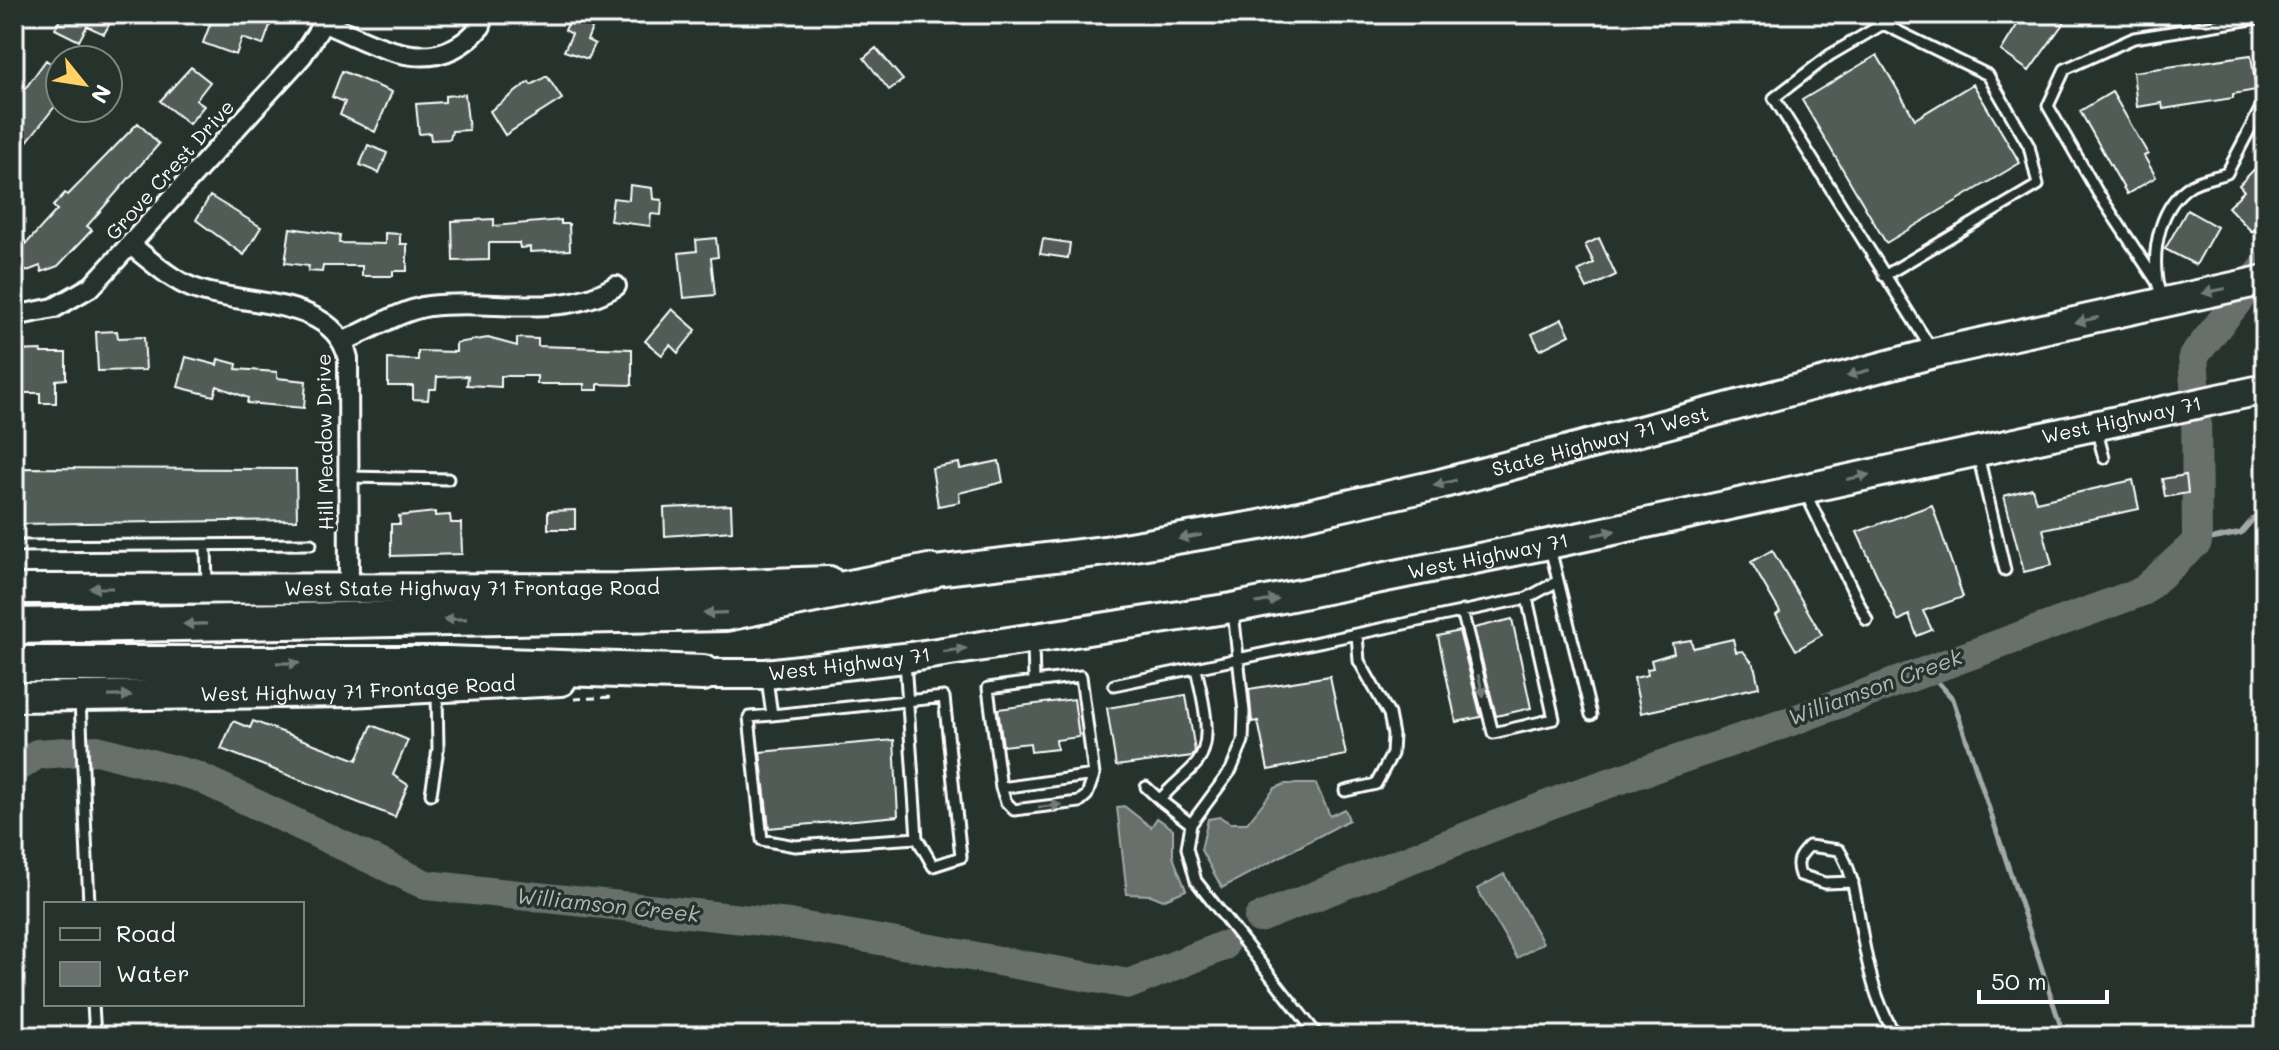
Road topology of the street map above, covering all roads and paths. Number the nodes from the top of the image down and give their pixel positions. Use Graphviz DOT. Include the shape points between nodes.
graph roads {
  1 [pos="2265,17"];
  2 [pos="327,19"];
  3 [pos="481,26"];
  4 [pos="2265,100"];
  5 [pos="132,246"];
  6 [pos="1884,276"];
  7 [pos="2265,280"];
  8 [pos="616,286"];
  9 [pos="2160,292"];
  10 [pos="14,316"];
  11 [pos="344,341"];
  12 [pos="1934,353"];
  13 [pos="2259,390"];
  14 [pos="2096,425"];
  15 [pos="1977,452"];
  16 [pos="2104,458"];
  17 [pos="349,477"];
  18 [pos="448,479"];
  19 [pos="1803,489"];
  20 [pos="311,544"];
  21 [pos="1549,544"];
  22 [pos="14,546"];
  23 [pos="206,546"];
  24 [pos="2005,570"];
  25 [pos="929,572"];
  26 [pos="1558,581"];
  27 [pos="207,588"];
  28 [pos="349,588"];
  29 [pos="14,589"];
  30 [pos="1527,598"];
  31 [pos="1232,608"];
  32 [pos="1462,611"];
  33 [pos="1867,620"];
  34 [pos="14,626"];
  35 [pos="1357,634"];
  36 [pos="1032,638"];
  37 [pos="904,658"];
  38 [pos="1240,661"];
  39 [pos="14,664"];
  40 [pos="1196,669"];
  41 [pos="703,673"];
  42 [pos="766,674"];
  43 [pos="1034,682"];
  44 [pos="1114,685"];
  45 [pos="437,689"];
  46 [pos="80,696"];
  47 [pos="14,697"];
  48 [pos="909,700"];
  49 [pos="772,715"];
  50 [pos="1591,715"];
  51 [pos="1094,775"];
  52 [pos="1146,787"];
  53 [pos="1001,788"];
  54 [pos="1345,791"];
  55 [pos="431,794"];
  56 [pos="1160,800"];
  57 [pos="1191,824"];
  58 [pos="917,838"];
  59 [pos="1853,882"];
  60 [pos="89,902"];
  61 [pos="93,1006"];
  62 [pos="95,1036"];
  63 [pos="1318,1036"];
  64 [pos="1896,1036"];
  1 -- 9 [label="lane" via="2134,38 2065,69 2048,106"];
  2 -- 3 [label="street" via="375,45 425,57 456,51"];
  2 -- 5 [label="street, Grove Crest Drive" via="302,56"];
  4 -- 9 [label="lane" via="2227,173 2191,185 2166,213 2153,255"];
  5 -- 10 [label="street, Grove Crest Drive" via="73,299"];
  5 -- 11 [label="street, Hill Meadow Drive" via="189,287 289,309 319,320"];
  6 -- 6 [label="lane" via="1774,98 1830,55 1883,24 1988,75 2029,146 2038,185"];
  6 -- 12 [label="lane"];
  7 -- 9 [label="main road, State Highway 71 West, one-way"];
  8 -- 11 [label="street" via="578,304 425,307"];
  9 -- 12 [label="main road, State Highway 71 West, one-way"];
  11 -- 17 [label="street, Hill Meadow Drive"];
  12 -- 25 [label="main road, State Highway 71 West, one-way" via="1440,484 1260,525"];
  13 -- 14 [label="main road, West Highway 71"];
  14 -- 15 [label="main road, West Highway 71"];
  14 -- 16 [label="lane"];
  19 -- 15 [label="main road, West Highway 71, one-way"];
  15 -- 24 [label="lane"];
  17 -- 18 [label="lane"];
  17 -- 28 [label="street, Hill Meadow Drive"];
  21 -- 19 [label="main road, West Highway 71, one-way"];
  19 -- 33 [label="lane"];
  20 -- 23 [label="lane"];
  21 -- 26 [label="lane"];
  31 -- 21 [label="main road, West Highway 71, one-way"];
  22 -- 23 [label="lane"];
  23 -- 27 [label="lane"];
  25 -- 28 [label="main road, West State Highway 71 Frontage Road" via="842,581 640,588"];
  25 -- 34 [label="highway, one-way" via="726,613"];
  26 -- 30 [label="lane"];
  26 -- 50 [label="lane"];
  27 -- 28 [label="main road, West State Highway 71 Frontage Road"];
  27 -- 29 [label="main road, West State Highway 71 Frontage Road, one-way"];
  30 -- 32 [label="lane"];
  32 -- 30 [label="lane, one-way" via="1493,733 1554,719"];
  31 -- 36 [label="main road, West Highway 71"];
  31 -- 38 [label="lane"];
  32 -- 35 [label="lane"];
  35 -- 38 [label="lane"];
  35 -- 54 [label="lane" via="1359,661 1389,714 1392,754 1376,784"];
  37 -- 36 [label="main road, West Highway 71, one-way"];
  36 -- 43 [label="lane"];
  37 -- 42 [label="main road, West Highway 71"];
  37 -- 48 [label="lane"];
  38 -- 40 [label="lane"];
  38 -- 57 [label="lane" via="1243,741 1231,770"];
  39 -- 41 [label="highway, one-way" via="446,664"];
  40 -- 44 [label="lane"];
  40 -- 56 [label="lane" via="1206,737 1199,760"];
  41 -- 42 [label="main road, West Highway 71"];
  41 -- 45 [label="main road, West Highway 71 Frontage Road"];
  42 -- 49 [label="lane"];
  43 -- 51 [label="lane" via="1081,676"];
  43 -- 53 [label="lane" via="988,688"];
  46 -- 45 [label="main road, West Highway 71 Frontage Road, one-way"];
  45 -- 55 [label="lane" via="438,749"];
  46 -- 47 [label="main road, West Highway 71 Frontage Road"];
  46 -- 60 [label="lane"];
  48 -- 49 [label="lane"];
  48 -- 58 [label="lane"];
  48 -- 58 [label="lane" via="944,697 961,857 933,866"];
  49 -- 58 [label="lane" via="749,717 762,840 795,846"];
  51 -- 53 [label="lane"];
  53 -- 51 [label="lane, one-way" via="1014,810 1079,802"];
  52 -- 56 [label="lane"];
  56 -- 57 [label="lane"];
  57 -- 63 [label="lane" via="1187,848 1196,881"];
  59 -- 59 [label="lane" via="1839,850 1809,846 1800,855 1800,875 1825,883"];
  59 -- 64 [label="lane" via="1876,995"];
  61 -- 62 [label="lane"];
}
